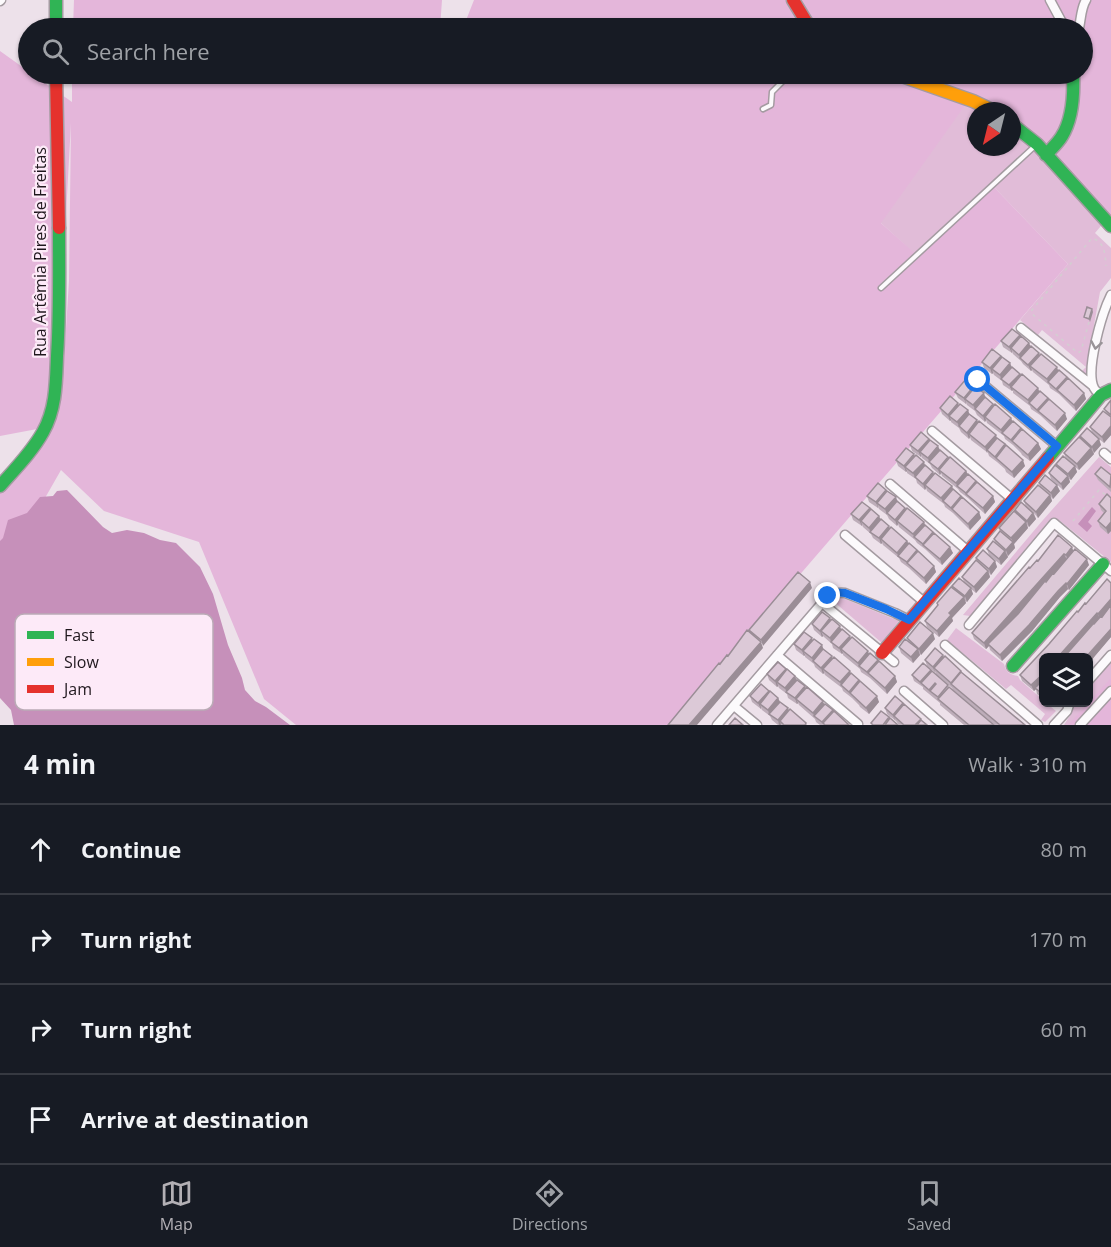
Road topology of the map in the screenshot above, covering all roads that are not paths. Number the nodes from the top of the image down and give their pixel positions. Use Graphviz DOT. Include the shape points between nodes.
graph roads {
  1 [pos="56,0"];
  2 [pos="793,0"];
  3 [pos="1050,0"];
  4 [pos="1086,0"];
  5 [pos="56,18"];
  6 [pos="804,18"];
  7 [pos="1060,18"];
  8 [pos="1081,18"];
  9 [pos="56,84"];
  10 [pos="780,84"];
  11 [pos="926,84"];
  12 [pos="1074,84"];
  13 [pos="977,102"];
  14 [pos="763,109"];
  15 [pos="1021,132"];
  16 [pos="1036,144"];
  17 [pos="1046,155"];
  18 [pos="1111,226"];
  19 [pos="881,288"];
  20 [pos="1111,295"];
  21 [pos="1021,328"];
  22 [pos="978,380"];
  23 [pos="1102,390"];
  24 [pos="932,431"];
  25 [pos="1057,446"];
  26 [pos="1104,453"];
  27 [pos="1111,459"];
  28 [pos="890,484"];
  29 [pos="0,486"];
  30 [pos="1012,499"];
  31 [pos="845,535"];
  32 [pos="968,550"];
  33 [pos="1107,567"];
  34 [pos="924,602"];
  35 [pos="822,603"];
  36 [pos="909,620"];
  37 [pos="969,625"];
  38 [pos="945,645"];
  39 [pos="882,653"];
  40 [pos="777,655"];
  41 [pos="1111,655"];
  42 [pos="894,662"];
  43 [pos="1013,666"];
  44 [pos="1093,676"];
  45 [pos="904,691"];
  46 [pos="1111,691"];
  47 [pos="734,706"];
  48 [pos="1068,707"];
  49 [pos="858,724"];
  50 [pos="717,725"];
  51 [pos="757,725"];
  52 [pos="943,725"];
  53 [pos="1038,725"];
  54 [pos="1054,725"];
  55 [pos="1080,725"];
  1 -- 5 [label="street"];
  2 -- 6 [label="street"];
  3 -- 7 [label="street"];
  4 -- 8 [label="street"];
  9 -- 29 [label="street, Rua Artêmia Pires de Freitas" via="60,312 55,397 43,432"];
  10 -- 14 [label="lane" via="772,92 771,105"];
  11 -- 13 [label="street"];
  12 -- 17 [label="street" via="1069,118 1062,135"];
  15 -- 16 [label="street"];
  16 -- 17 [label="street"];
  16 -- 19 [label="lane"];
  17 -- 18 [label="street"];
  20 -- 23 [label="street, one-way" via="1102,315 1092,369"];
  21 -- 23 [label="street"];
  22 -- 25 [label="street"];
  23 -- 25 [label="street"];
  24 -- 30 [label="street"];
  25 -- 30 [label="street"];
  26 -- 27 [label="street"];
  28 -- 32 [label="street"];
  30 -- 32 [label="street"];
  31 -- 34 [label="street"];
  32 -- 34 [label="street"];
  33 -- 37 [label="street" via="1054,523"];
  33 -- 43 [label="street"];
  34 -- 36 [label="street"];
  35 -- 36 [label="street" via="832,593 845,593"];
  35 -- 39 [label="street"];
  35 -- 40 [label="street"];
  36 -- 39 [label="street"];
  38 -- 53 [label="street"];
  39 -- 42 [label="street"];
  40 -- 47 [label="street"];
  40 -- 49 [label="street"];
  41 -- 44 [label="street"];
  45 -- 52 [label="street"];
  46 -- 55 [label="street"];
  47 -- 50 [label="street"];
  47 -- 51 [label="street"];
  48 -- 54 [label="street"];
}
